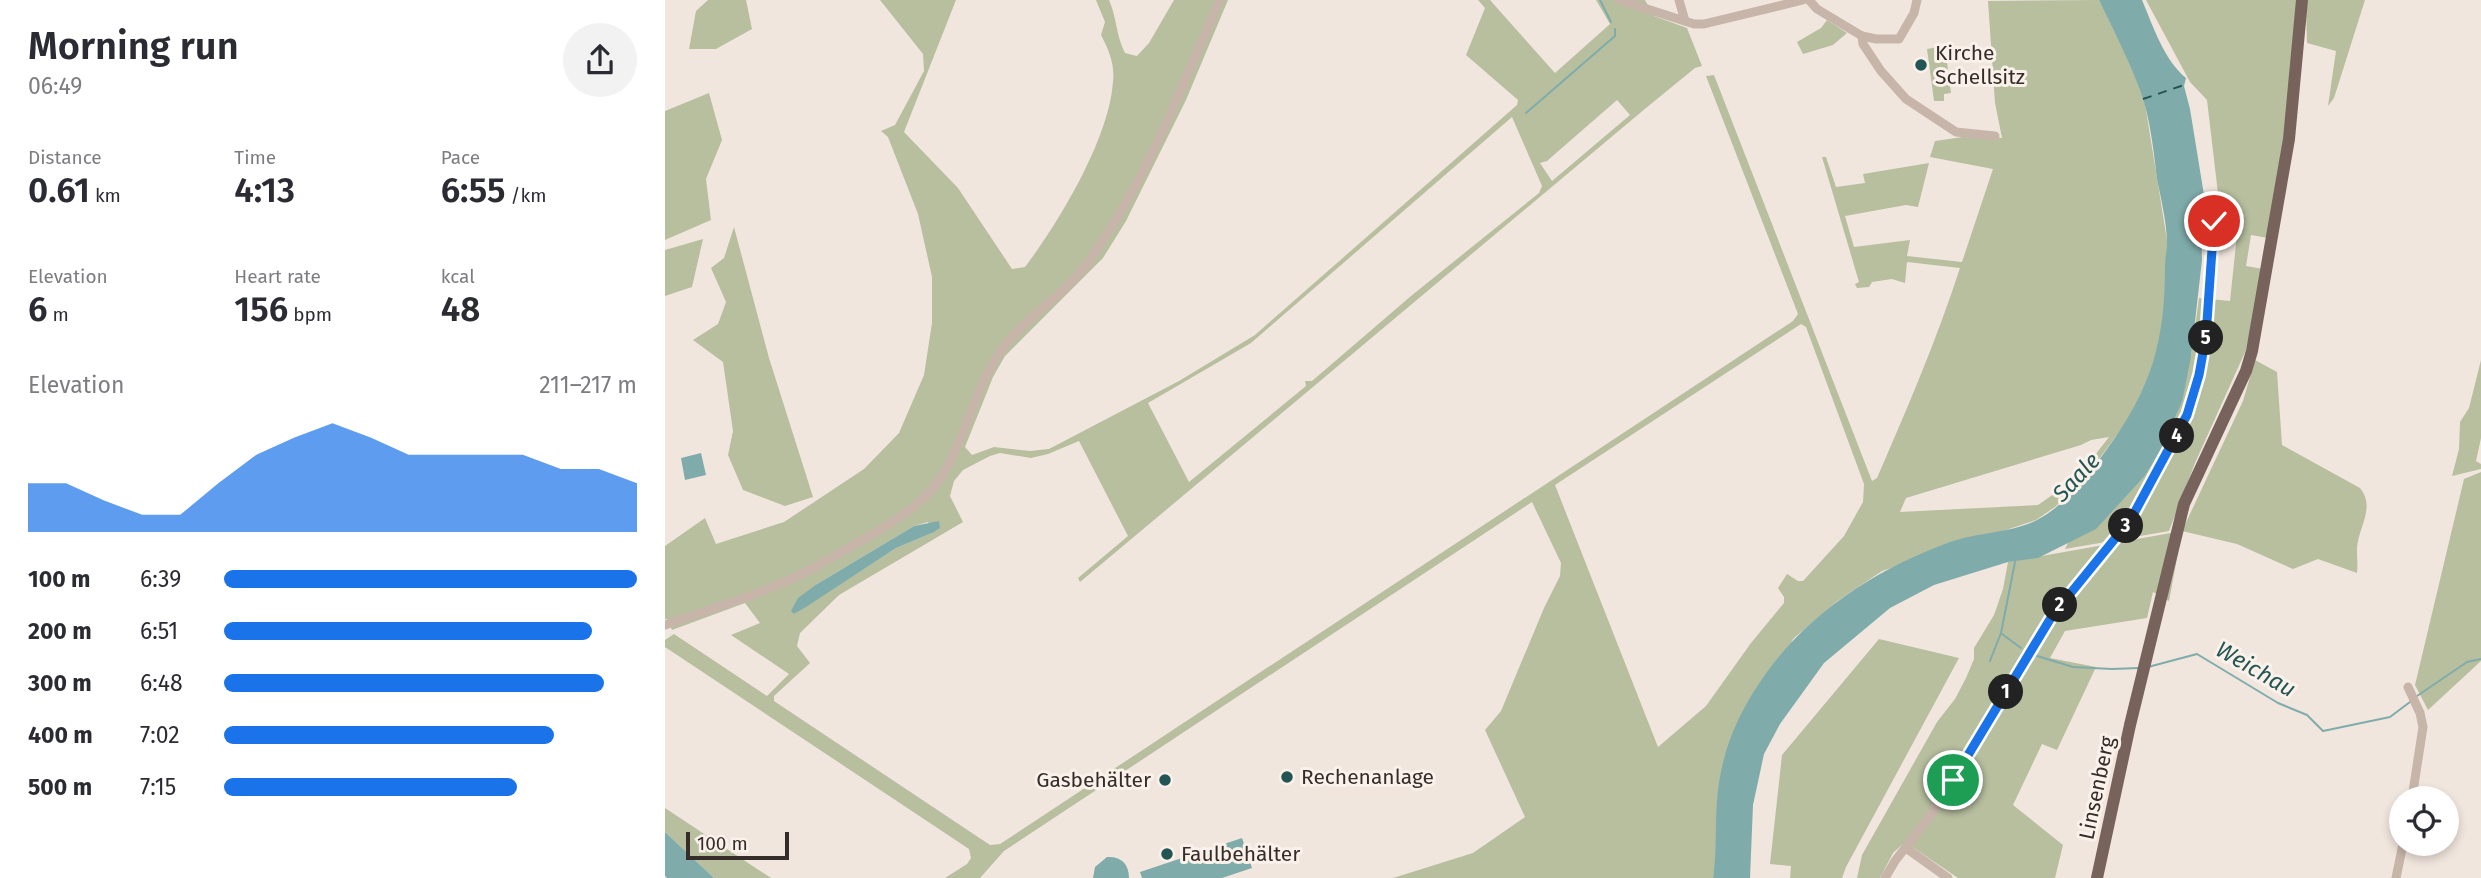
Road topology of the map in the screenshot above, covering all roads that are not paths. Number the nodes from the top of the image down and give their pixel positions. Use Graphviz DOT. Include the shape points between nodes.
graph roads {
  1 [pos="1220,0"];
  2 [pos="1619,0"];
  3 [pos="1679,0"];
  4 [pos="1806,0"];
  5 [pos="1917,0"];
  6 [pos="2302,0"];
  7 [pos="1685,21"];
  8 [pos="1862,36"];
  9 [pos="1995,136"];
  10 [pos="2215,212"];
  11 [pos="665,625"];
  12 [pos="2407,687"];
  13 [pos="2414,786"];
  14 [pos="1906,849"];
  15 [pos="2401,856"];
  16 [pos="1885,878"];
  17 [pos="1948,878"];
  18 [pos="2097,878"];
  19 [pos="2396,878"];
  1 -- 11 [label="street" via="1139,179 1104,240 1084,268 994,361 940,479 885,527 808,571"];
  2 -- 7 [label="street"];
  3 -- 7 [label="street"];
  4 -- 7 [label="street" via="1704,24"];
  4 -- 8 [label="street"];
  5 -- 8 [label="street" via="1899,39"];
  6 -- 18 [label="main road, Linsenberg" via="2288,139 2252,351 2184,504"];
  8 -- 9 [label="street" via="1881,71 1906,99 1956,132"];
  10 -- 14 [label="street" via="2206,336 2187,415 2135,512 2047,623"];
  12 -- 13 [label="street" via="2423,727"];
  14 -- 16 [label="street"];
  14 -- 17 [label="street"];
  15 -- 19 [label="street"];
}
